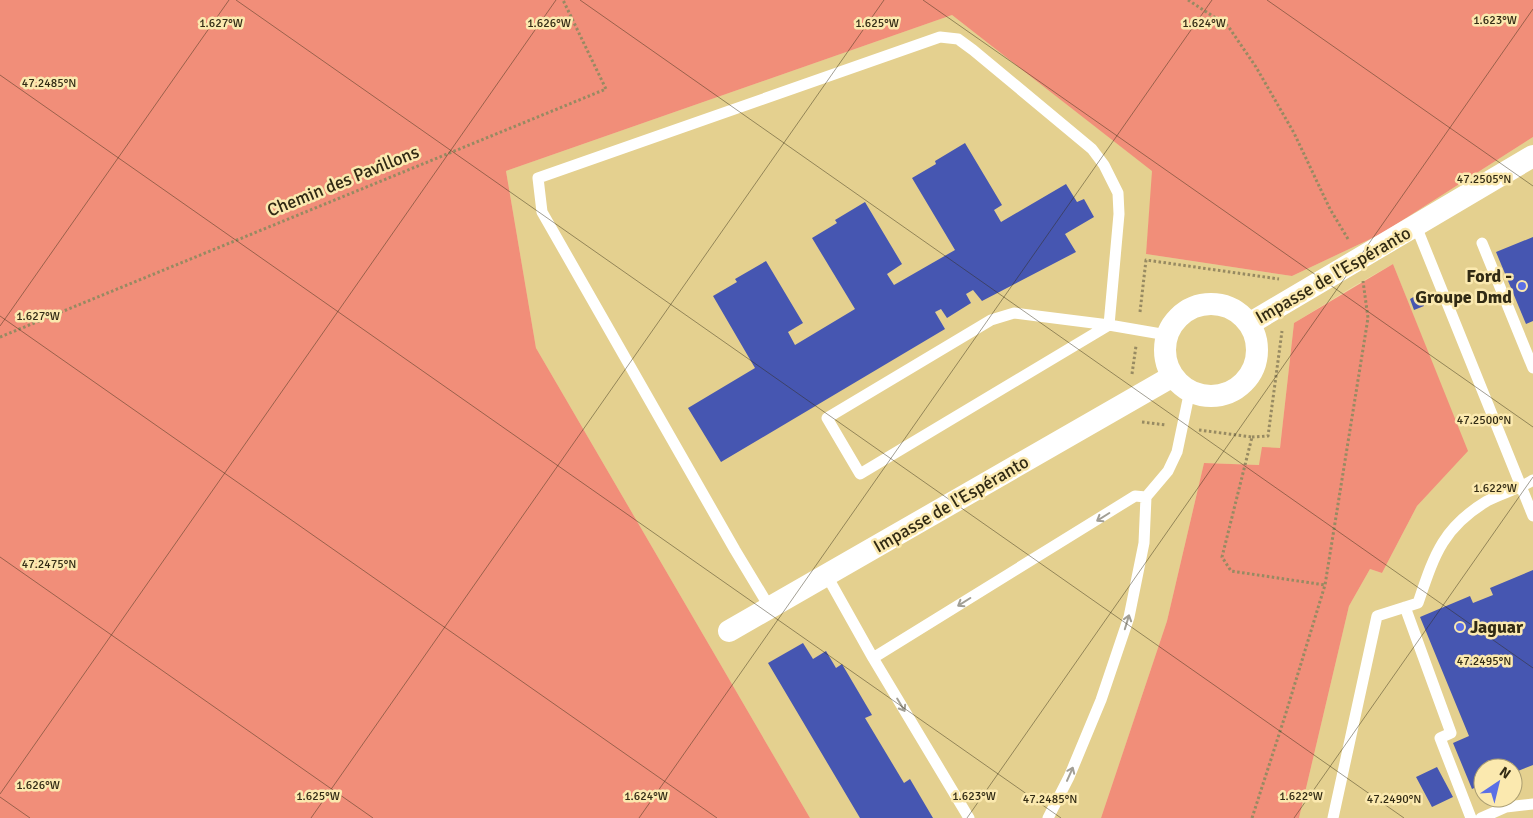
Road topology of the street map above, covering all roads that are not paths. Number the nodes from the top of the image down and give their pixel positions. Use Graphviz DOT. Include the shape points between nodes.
graph roads {
  1 [pos="1533,156"];
  2 [pos="1416,226"];
  3 [pos="1482,243"];
  4 [pos="1249,324"];
  5 [pos="1110,325"];
  6 [pos="1168,335"];
  7 [pos="1533,368"];
  8 [pos="1181,383"];
  9 [pos="1533,480"];
  10 [pos="1521,488"];
  11 [pos="1146,497"];
  12 [pos="1533,516"];
  13 [pos="827,576"];
  14 [pos="1405,607"];
  15 [pos="770,608"];
  16 [pos="729,631"];
  17 [pos="873,658"];
  18 [pos="1533,804"];
  19 [pos="969,818"];
  20 [pos="1048,818"];
  21 [pos="1333,818"];
  22 [pos="1471,818"];
  23 [pos="1480,818"];
  1 -- 2 [label="street, Impasse de l'Espéranto"];
  2 -- 4 [label="street, Impasse de l'Espéranto"];
  2 -- 10 [label="lane"];
  3 -- 7 [label="lane"];
  4 -- 6 [label="street" via="1239,314 1212,304 1185,312 1174,322"];
  4 -- 8 [label="street" via="1256,354 1252,370 1243,383 1230,392 1214,396 1199,394"];
  5 -- 5 [label="lane" via="1014,313 991,320 827,418 860,474"];
  5 -- 6 [label="lane"];
  5 -- 15 [label="lane" via="1119,214 1118,193 1104,165 1092,149 958,39 940,37 538,178 542,212"];
  6 -- 8 [label="street" via="1167,363"];
  8 -- 11 [label="lane" via="1182,427 1177,452 1168,471"];
  8 -- 13 [label="street, Impasse de l'Espéranto" via="1128,402"];
  9 -- 10 [label="lane"];
  10 -- 12 [label="lane"];
  10 -- 14 [label="lane" via="1488,500 1454,525 1433,557 1418,603"];
  11 -- 17 [label="lane, one-way" via="1135,496"];
  20 -- 11 [label="lane, one-way" via="1101,700 1129,617 1144,543"];
  13 -- 15 [label="street, Impasse de l'Espéranto"];
  13 -- 17 [label="lane"];
  14 -- 21 [label="lane" via="1377,616"];
  14 -- 22 [label="lane" via="1450,734 1440,738"];
  15 -- 16 [label="street, Impasse de l'Espéranto"];
  17 -- 19 [label="lane, one-way"];
  18 -- 23 [label="lane" via="1506,807"];
}
